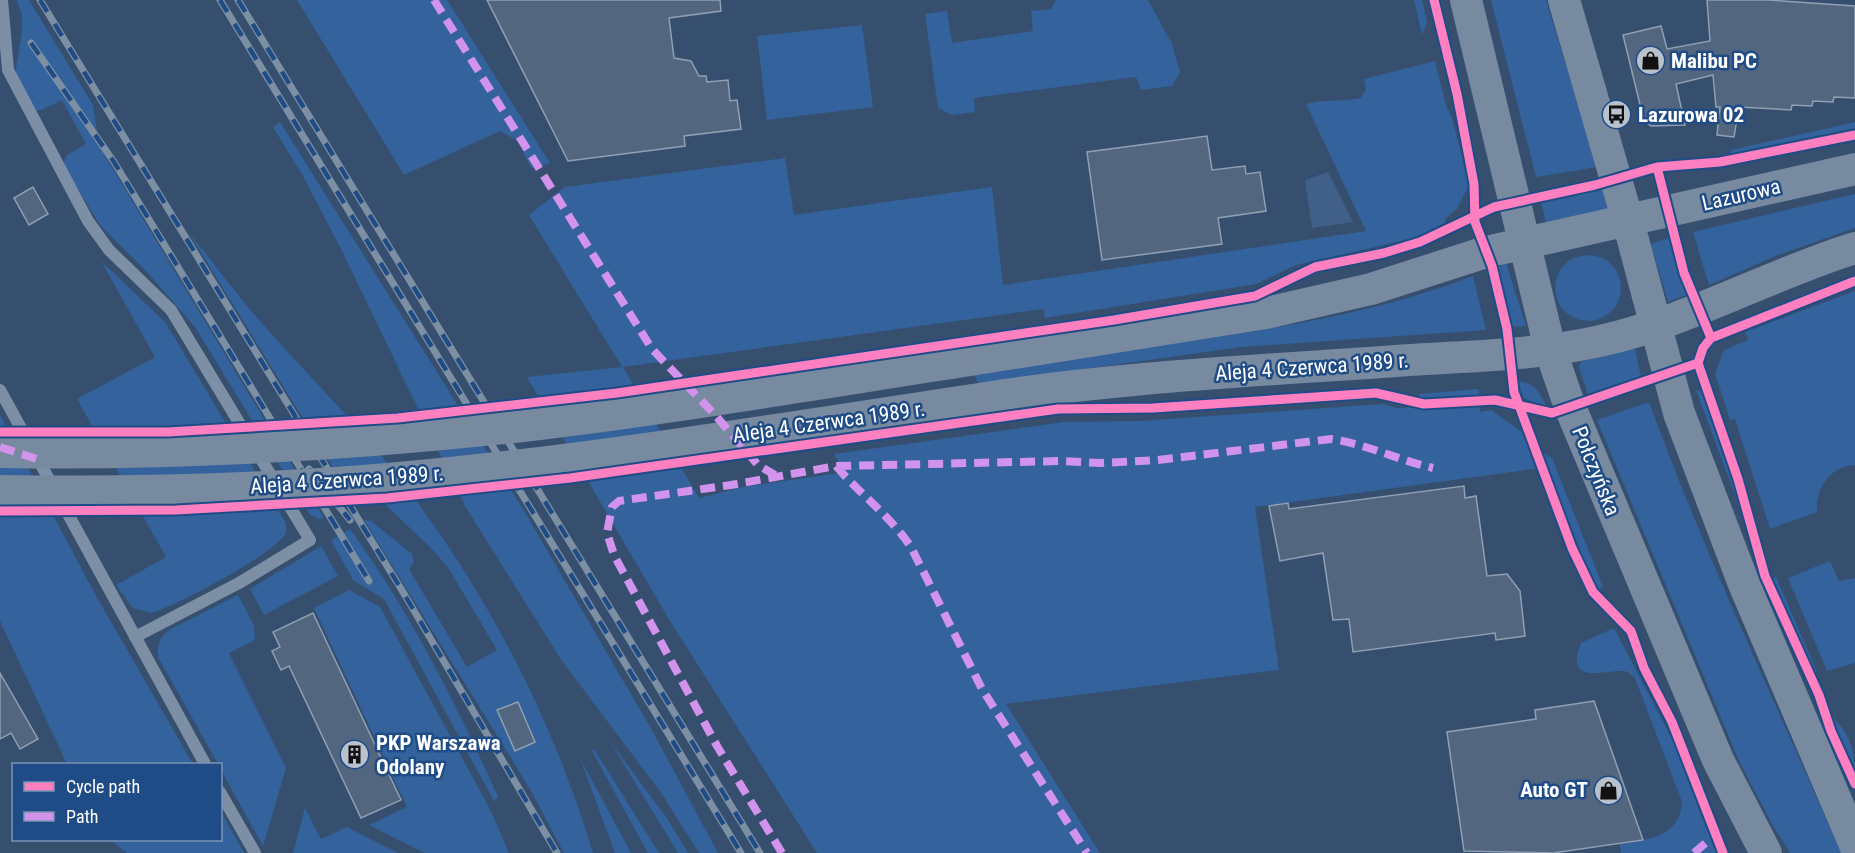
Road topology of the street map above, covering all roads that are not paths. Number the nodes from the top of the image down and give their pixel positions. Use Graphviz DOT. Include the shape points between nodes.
graph roads {
  1 [pos="3,0"];
  2 [pos="1466,0"];
  3 [pos="1564,0"];
  4 [pos="3,27"];
  5 [pos="1855,169"];
  6 [pos="1628,221"];
  7 [pos="1525,242"];
  8 [pos="1855,248"];
  9 [pos="1655,325"];
  10 [pos="1551,349"];
  11 [pos="0,390"];
  12 [pos="0,452"];
  13 [pos="0,491"];
  14 [pos="135,637"];
  15 [pos="205,763"];
  16 [pos="222,795"];
  17 [pos="1855,845"];
  18 [pos="255,853"];
  19 [pos="1766,853"];
  1 -- 4 [label="lane"];
  2 -- 7 [label="main road, Połczyńska"];
  3 -- 6 [label="main road"];
  4 -- 14 [label="lane" via="8,70 16,90 88,221 109,250 171,310 310,540 239,583"];
  5 -- 6 [label="main road, Lazurowa"];
  6 -- 7 [label="main road, Aleja 4 Czerwca 1989 r."];
  6 -- 9 [label="main road"];
  7 -- 10 [label="main road, Połczyńska"];
  7 -- 12 [label="main road, Aleja 4 Czerwca 1989 r., bridge" via="1371,289 1266,313 574,419 411,437 210,450"];
  8 -- 9 [label="main road"];
  9 -- 10 [label="main road, Aleja 4 Czerwca 1989 r."];
  9 -- 17 [label="main road" via="1679,413 1744,584"];
  10 -- 13 [label="main road, Aleja 4 Czerwca 1989 r., bridge" via="1044,389 628,452 387,479 209,490"];
  10 -- 19 [label="main road, Połczyńska" via="1575,420 1718,760"];
  11 -- 14 [label="lane"];
  14 -- 15 [label="lane"];
  16 -- 18 [label="lane"];
}
